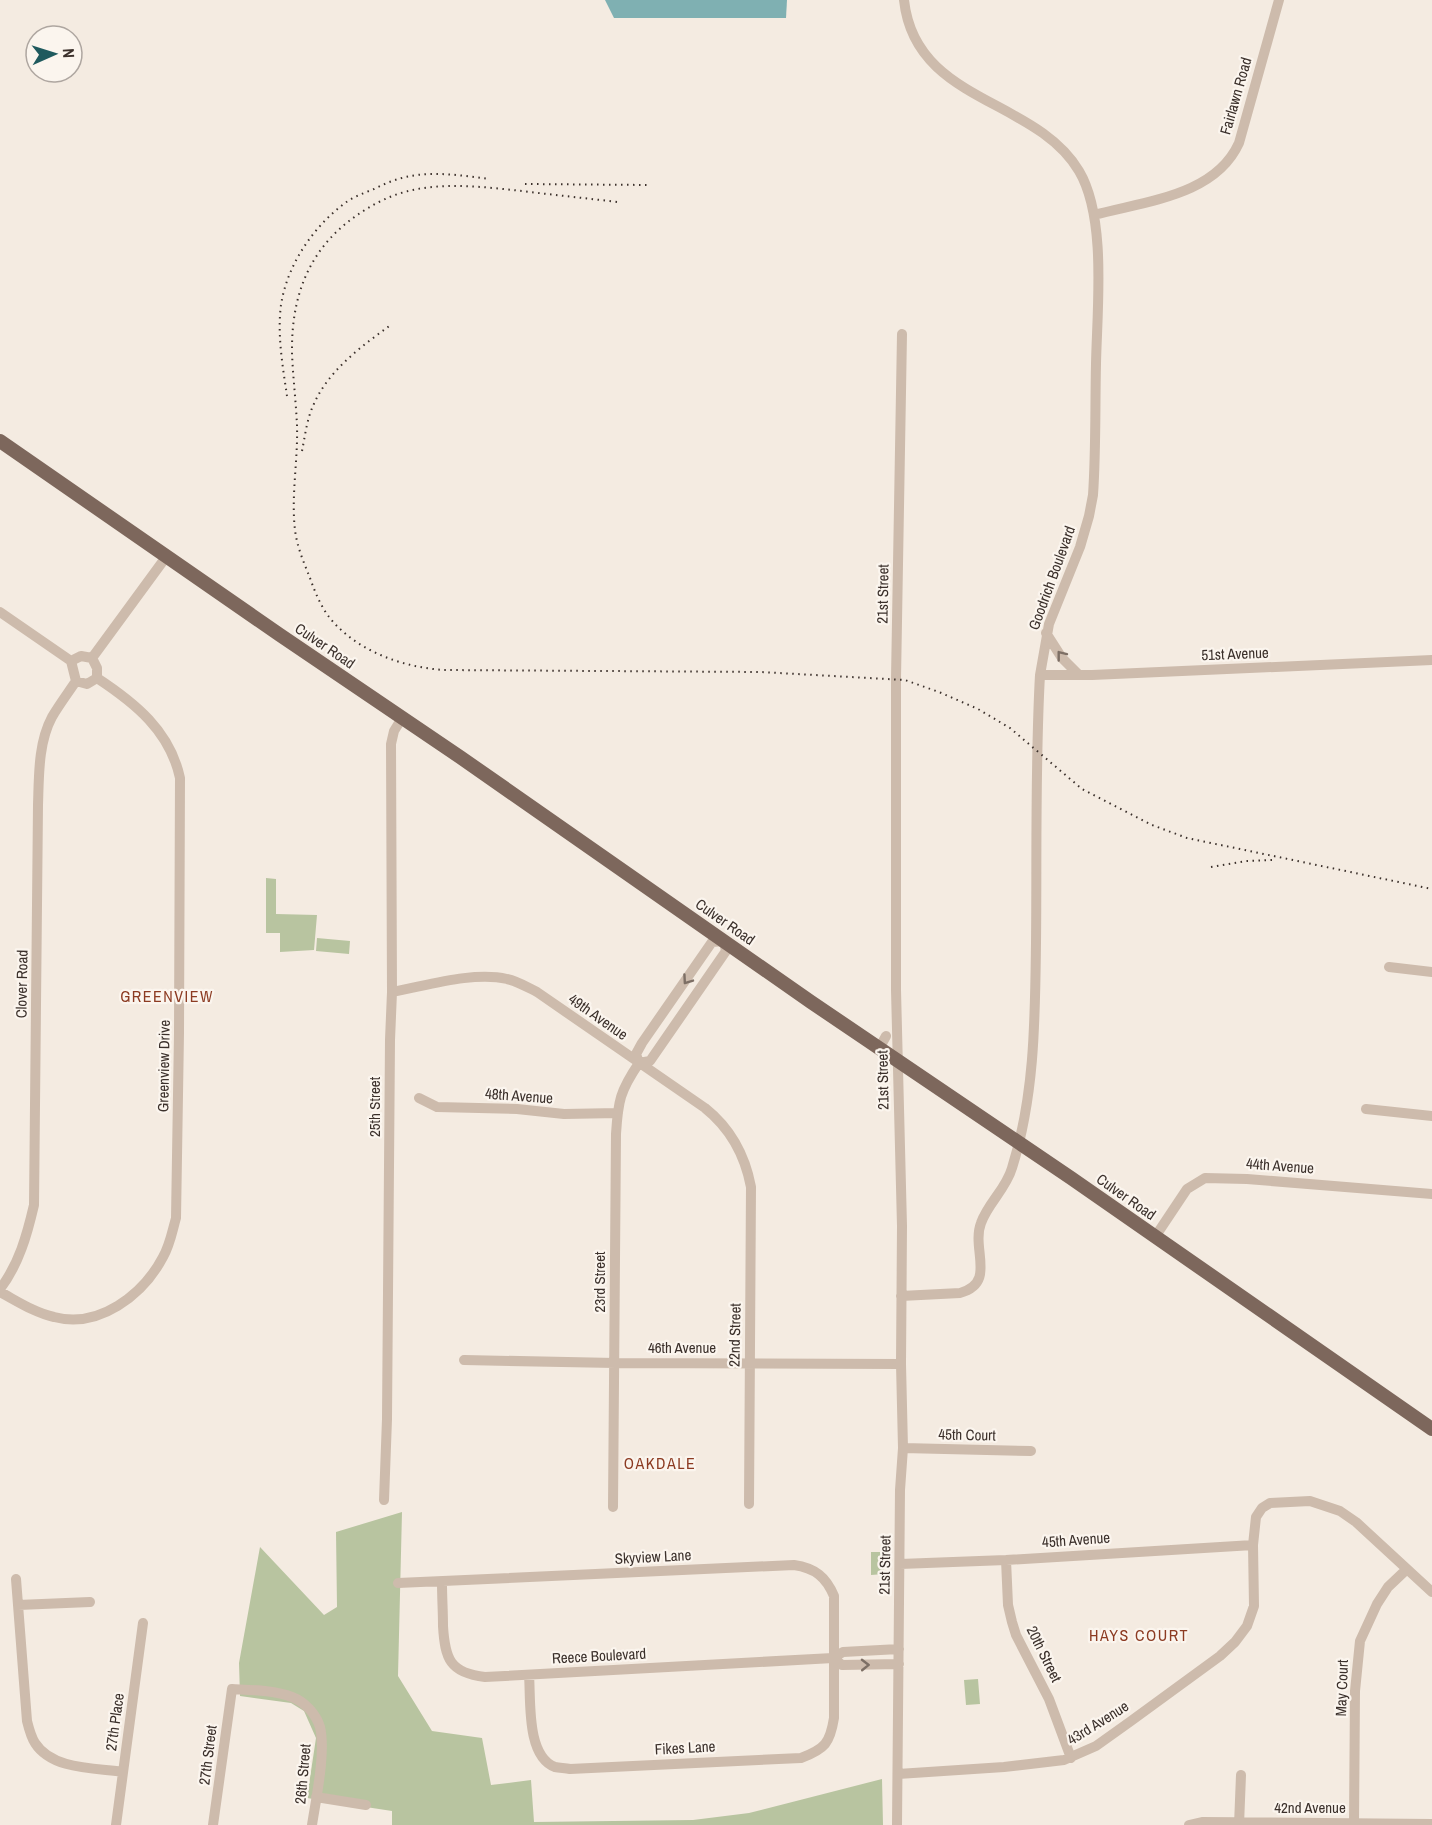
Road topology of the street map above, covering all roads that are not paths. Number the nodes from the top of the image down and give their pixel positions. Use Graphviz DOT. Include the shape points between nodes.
graph roads {
  1 [pos="904,0"];
  2 [pos="1280,0"];
  3 [pos="1094,215"];
  4 [pos="902,334"];
  5 [pos="0,441"];
  6 [pos="166,557"];
  7 [pos="0,612"];
  8 [pos="1046,633"];
  9 [pos="92,658"];
  10 [pos="1432,660"];
  11 [pos="71,661"];
  12 [pos="1040,675"];
  13 [pos="1079,675"];
  14 [pos="97,678"];
  15 [pos="76,681"];
  16 [pos="402,718"];
  17 [pos="724,940"];
  18 [pos="1389,967"];
  19 [pos="1432,972"];
  20 [pos="392,992"];
  21 [pos="898,1059"];
  22 [pos="639,1063"];
  23 [pos="419,1098"];
  24 [pos="1366,1109"];
  25 [pos="618,1113"];
  26 [pos="1432,1116"];
  27 [pos="1019,1143"];
  28 [pos="746,1167"];
  29 [pos="1432,1194"];
  30 [pos="1155,1237"];
  31 [pos="0,1290"];
  32 [pos="901,1296"];
  33 [pos="464,1360"];
  34 [pos="615,1363"];
  35 [pos="749,1363"];
  36 [pos="900,1364"];
  37 [pos="1432,1429"];
  38 [pos="903,1448"];
  39 [pos="1031,1451"];
  40 [pos="384,1500"];
  41 [pos="749,1504"];
  42 [pos="613,1507"];
  43 [pos="1253,1545"];
  44 [pos="1006,1560"];
  45 [pos="900,1564"];
  46 [pos="1407,1569"];
  47 [pos="16,1579"];
  48 [pos="398,1583"];
  49 [pos="442,1583"];
  50 [pos="1432,1592"];
  51 [pos="90,1602"];
  52 [pos="18,1605"];
  53 [pos="143,1623"];
  54 [pos="899,1649"];
  55 [pos="833,1658"];
  56 [pos="899,1664"];
  57 [pos="529,1675"];
  58 [pos="232,1689"];
  59 [pos="1071,1758"];
  60 [pos="123,1772"];
  61 [pos="898,1774"];
  62 [pos="1242,1775"];
  63 [pos="316,1797"];
  64 [pos="366,1805"];
  65 [pos="1354,1823"];
  66 [pos="1239,1824"];
  67 [pos="1432,1824"];
  68 [pos="117,1825"];
  69 [pos="213,1825"];
  70 [pos="312,1825"];
  71 [pos="897,1825"];
  72 [pos="1189,1825"];
  1 -- 3 [label="street, Goodrich Boulevard" via="910,27 934,65 1060,148 1080,173"];
  2 -- 3 [label="street, Fairlawn Road" via="1239,143 1229,161 1215,176 1197,186"];
  3 -- 8 [label="street, Goodrich Boulevard" via="1097,271 1093,495 1080,547"];
  4 -- 21 [label="street, 21st Street" via="896,680"];
  5 -- 6 [label="main road, Culver Road"];
  6 -- 9 [label="street"];
  6 -- 16 [label="main road, Culver Road"];
  7 -- 11 [label="street"];
  8 -- 12 [label="street, Goodrich Boulevard"];
  13 -- 8 [label="street, one-way"];
  9 -- 11 [label="street" via="81,656"];
  9 -- 14 [label="street"];
  10 -- 13 [label="street, 51st Avenue"];
  11 -- 15 [label="street"];
  12 -- 13 [label="street, 51st Avenue"];
  12 -- 27 [label="street, Goodrich Boulevard" via="1033,1059"];
  14 -- 15 [label="street" via="87,684"];
  14 -- 31 [label="street, Greenview Drive" via="155,725 171,750 180,778 176,1218 168,1248 153,1274 105,1313 75,1320 55,1318"];
  15 -- 31 [label="street, Clover Road" via="52,718 40,765 34,1205 20,1254"];
  16 -- 17 [label="main road, Culver Road"];
  16 -- 20 [label="street, 25th Street" via="391,744"];
  17 -- 21 [label="main road, Culver Road" via="803,997 883,1042"];
  17 -- 22 [label="street, 23rd Street" via="726,951 661,1046 650,1060"];
  17 -- 22 [label="street, 23rd Street, one-way" via="712,942 642,1044 636,1054"];
  18 -- 19 [label="street"];
  20 -- 22 [label="street, 49th Avenue" via="477,978 508,979 537,992"];
  20 -- 40 [label="street, 25th Street"];
  21 -- 27 [label="main road, Culver Road"];
  21 -- 32 [label="street, 21st Street"];
  22 -- 25 [label="street, 23rd Street" via="625,1083"];
  22 -- 28 [label="street, 49th Avenue" via="713,1114 733,1138"];
  23 -- 25 [label="street, 48th Avenue" via="436,1107"];
  24 -- 26 [label="street"];
  25 -- 34 [label="street, 23rd Street"];
  27 -- 30 [label="main road, Culver Road"];
  27 -- 32 [label="street" via="1009,1178 981,1221 979,1282 960,1293"];
  28 -- 35 [label="street, 22nd Street" via="752,1218"];
  29 -- 30 [label="street, 44th Avenue" via="1205,1178 1187,1189"];
  30 -- 37 [label="main road, Culver Road"];
  32 -- 36 [label="street, 21st Street"];
  33 -- 34 [label="street, 46th Avenue"];
  34 -- 35 [label="street, 46th Avenue"];
  34 -- 42 [label="street, 23rd Street"];
  35 -- 36 [label="street, 46th Avenue"];
  35 -- 41 [label="street, 22nd Street"];
  36 -- 38 [label="street, 21st Street"];
  38 -- 39 [label="street, 45th Court"];
  38 -- 45 [label="street, 21st Street"];
  43 -- 44 [label="street, 45th Avenue"];
  43 -- 46 [label="street, 43rd Avenue" via="1256,1517 1262,1508 1280,1501 1310,1501 1348,1515"];
  43 -- 59 [label="street, 43rd Avenue" via="1255,1591 1251,1616 1235,1642 1096,1746"];
  44 -- 45 [label="street, 45th Avenue"];
  44 -- 59 [label="street, 20th Street" via="1008,1605 1014,1628 1049,1699"];
  45 -- 54 [label="street, 21st Street"];
  46 -- 50 [label="street"];
  46 -- 65 [label="street, May Court" via="1388,1587 1360,1641 1355,1693"];
  47 -- 52 [label="street"];
  48 -- 49 [label="street, Skyview Lane"];
  49 -- 55 [label="street, Skyview Lane" via="806,1567 824,1578 834,1596"];
  49 -- 57 [label="street, Reece Boulevard" via="444,1649 450,1661 470,1675"];
  51 -- 52 [label="street"];
  52 -- 60 [label="street" via="27,1721 34,1742 58,1761"];
  53 -- 60 [label="street, 27th Place"];
  54 -- 55 [label="street, Reece Boulevard" via="843,1652"];
  54 -- 56 [label="street, 21st Street"];
  55 -- 56 [label="street, Reece Boulevard, one-way" via="842,1665"];
  55 -- 57 [label="street, Reece Boulevard"];
  55 -- 57 [label="street, Fikes Lane" via="831,1734 827,1743 801,1758 570,1769 554,1766 535,1745"];
  56 -- 61 [label="street, 21st Street"];
  58 -- 63 [label="street, 26th Street" via="291,1697 308,1708 319,1725 321,1745"];
  58 -- 69 [label="street, 27th Street"];
  59 -- 61 [label="street, 43rd Avenue"];
  60 -- 68 [label="street, 27th Place"];
  61 -- 71 [label="street, 21st Street"];
  62 -- 66 [label="street"];
  63 -- 64 [label="street"];
  63 -- 70 [label="street, 26th Street"];
  65 -- 66 [label="street, 42nd Avenue"];
  65 -- 67 [label="street, 42nd Avenue"];
  66 -- 72 [label="street, 42nd Avenue"];
}
